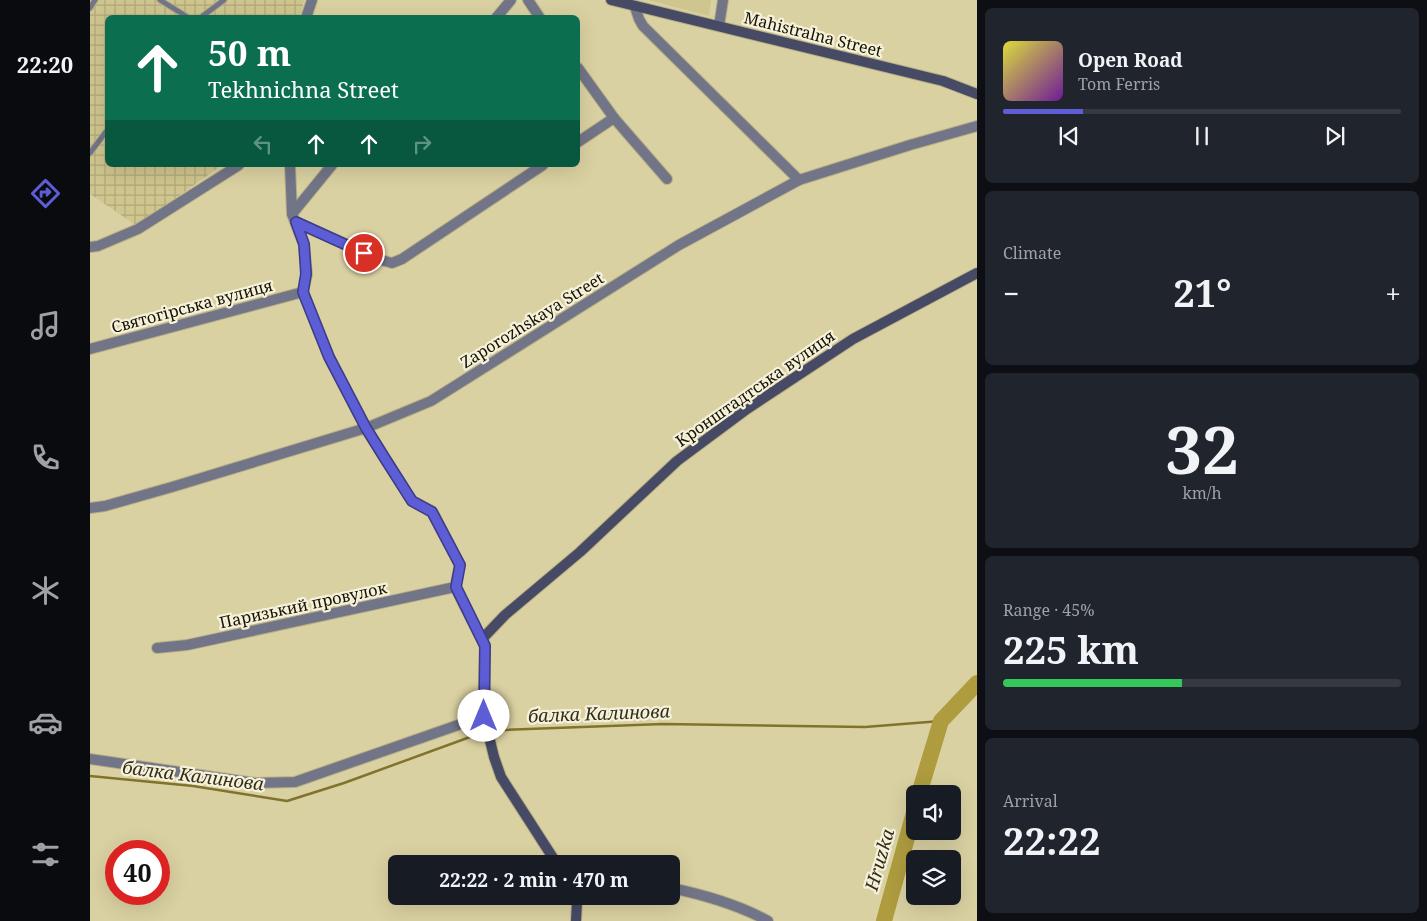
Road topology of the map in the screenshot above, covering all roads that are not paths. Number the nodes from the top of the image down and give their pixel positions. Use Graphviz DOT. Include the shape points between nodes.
graph roads {
  1 [pos="95,0"];
  2 [pos="160,0"];
  3 [pos="224,0"];
  4 [pos="312,0"];
  5 [pos="512,0"];
  6 [pos="528,0"];
  7 [pos="611,0"];
  8 [pos="722,0"];
  9 [pos="635,7"];
  10 [pos="90,8"];
  11 [pos="184,15"];
  12 [pos="204,15"];
  13 [pos="307,15"];
  14 [pos="499,15"];
  15 [pos="538,15"];
  16 [pos="719,26"];
  17 [pos="580,71"];
  18 [pos="977,94"];
  19 [pos="614,118"];
  20 [pos="977,126"];
  21 [pos="105,133"];
  22 [pos="580,141"];
  23 [pos="90,153"];
  24 [pos="236,167"];
  25 [pos="290,167"];
  26 [pos="331,167"];
  27 [pos="540,167"];
  28 [pos="667,179"];
  29 [pos="799,180"];
  30 [pos="294,218"];
  31 [pos="90,247"];
  32 [pos="977,273"];
  33 [pos="303,292"];
  34 [pos="90,349"];
  35 [pos="366,428"];
  36 [pos="90,508"];
  37 [pos="456,587"];
  38 [pos="484,642"];
  39 [pos="157,648"];
  40 [pos="484,716"];
  41 [pos="90,759"];
  42 [pos="551,855"];
  43 [pos="680,890"];
  44 [pos="577,905"];
  45 [pos="576,921"];
  46 [pos="768,921"];
  1 -- 10 [label="lane"];
  2 -- 11 [label="lane"];
  3 -- 12 [label="lane"];
  4 -- 13 [label="street"];
  5 -- 14 [label="street"];
  6 -- 15 [label="street"];
  7 -- 9 [label="street, Mahistralna Street"];
  8 -- 16 [label="street"];
  9 -- 16 [label="street, Mahistralna Street"];
  9 -- 29 [label="street" via="643,26"];
  16 -- 18 [label="street, Mahistralna Street" via="942,82"];
  17 -- 19 [label="street"];
  19 -- 22 [label="street"];
  19 -- 28 [label="street"];
  20 -- 29 [label="street, Zaporozhskaya Street"];
  21 -- 23 [label="lane"];
  24 -- 31 [label="street" via="138,228"];
  25 -- 30 [label="street"];
  26 -- 30 [label="street"];
  27 -- 30 [label="street" via="392,263"];
  29 -- 35 [label="street, Zaporozhskaya Street" via="679,245 431,401"];
  30 -- 33 [label="street" via="304,244 306,274"];
  32 -- 38 [label="street, Кронштадтська вулиця" via="853,339 677,461 580,552 505,615"];
  33 -- 34 [label="street, Святогірська вулиця"];
  33 -- 35 [label="street" via="329,357"];
  35 -- 36 [label="street, Zaporozhskaya Street"];
  35 -- 37 [label="street" via="412,501 432,512 460,565"];
  37 -- 38 [label="street"];
  37 -- 39 [label="street, Паризький провулок" via="205,642"];
  38 -- 40 [label="street"];
  40 -- 41 [label="street" via="295,782 255,783"];
  40 -- 42 [label="street" via="501,777"];
  43 -- 46 [label="street" via="734,905"];
  44 -- 45 [label="street"];
}
